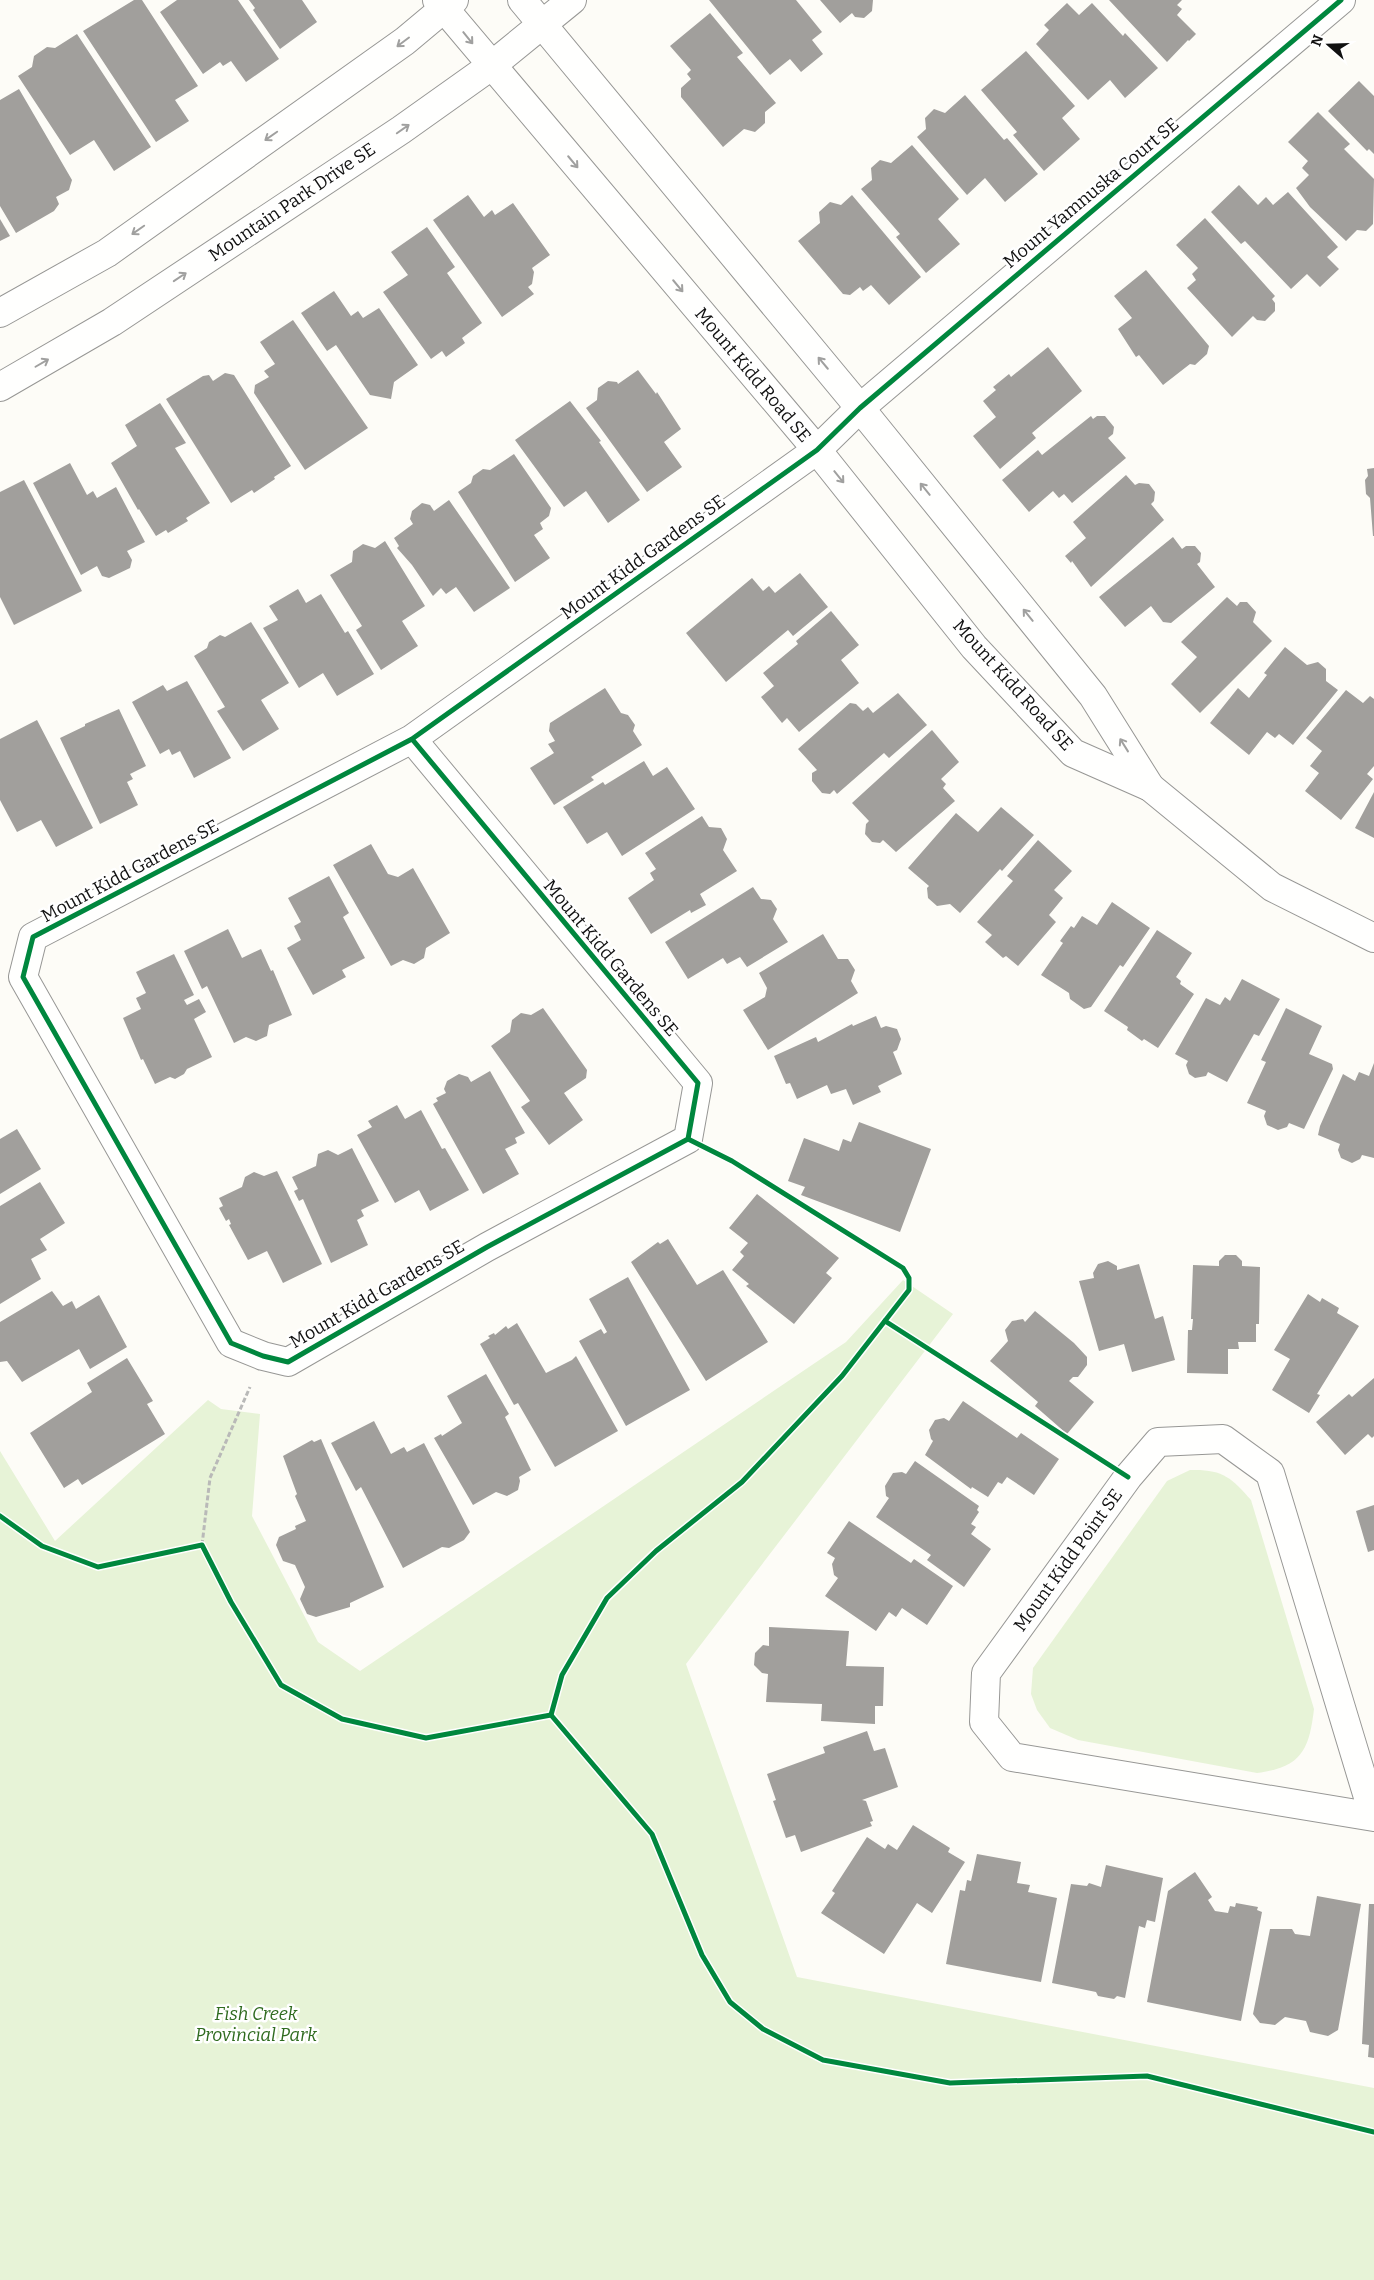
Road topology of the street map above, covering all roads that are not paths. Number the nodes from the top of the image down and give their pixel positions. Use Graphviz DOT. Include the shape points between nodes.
graph roads {
  1 [pos="522,0"];
  2 [pos="572,0"];
  3 [pos="1340,0"];
  4 [pos="445,3"];
  5 [pos="542,26"];
  6 [pos="491,66"];
  7 [pos="0,313"];
  8 [pos="0,387"];
  9 [pos="860,408"];
  10 [pos="817,450"];
  11 [pos="412,739"];
  12 [pos="1150,787"];
  13 [pos="1374,938"];
  14 [pos="1374,1817"];
  1 -- 5 [label="street, Mount Kidd Road SE"];
  2 -- 5 [label="street, Mountain Park Drive SE"];
  3 -- 9 [label="street, Mount Yamnuska Court SE"];
  4 -- 6 [label="street, Mount Kidd Road SE, one-way"];
  4 -- 7 [label="street, one-way" via="405,41 107,253"];
  5 -- 6 [label="street, Mountain Park Drive SE"];
  9 -- 5 [label="street, Mount Kidd Road SE, one-way"];
  8 -- 6 [label="street, Mountain Park Drive SE, one-way" via="120,316 401,130"];
  6 -- 10 [label="street, Mount Kidd Road SE, one-way"];
  9 -- 10 [label="street, Mount Yamnuska Court SE"];
  12 -- 9 [label="street, Mount Kidd Road SE, one-way" via="1093,696"];
  10 -- 11 [label="street, Mount Kidd Gardens SE"];
  10 -- 12 [label="street, Mount Kidd Road SE, one-way" via="974,646 1073,753"];
  11 -- 11 [label="street, Mount Kidd Gardens SE" via="33,938 23,977 231,1343 288,1362 488,1247 688,1139 698,1083"];
  12 -- 13 [label="street, Mount Kidd Road SE" via="1272,887"];
  14 -- 14 [label="street, Mount Kidd Point SE" via="1270,1473 1224,1439 1158,1442 1128,1477 986,1673 984,1722 1012,1757"];
}
